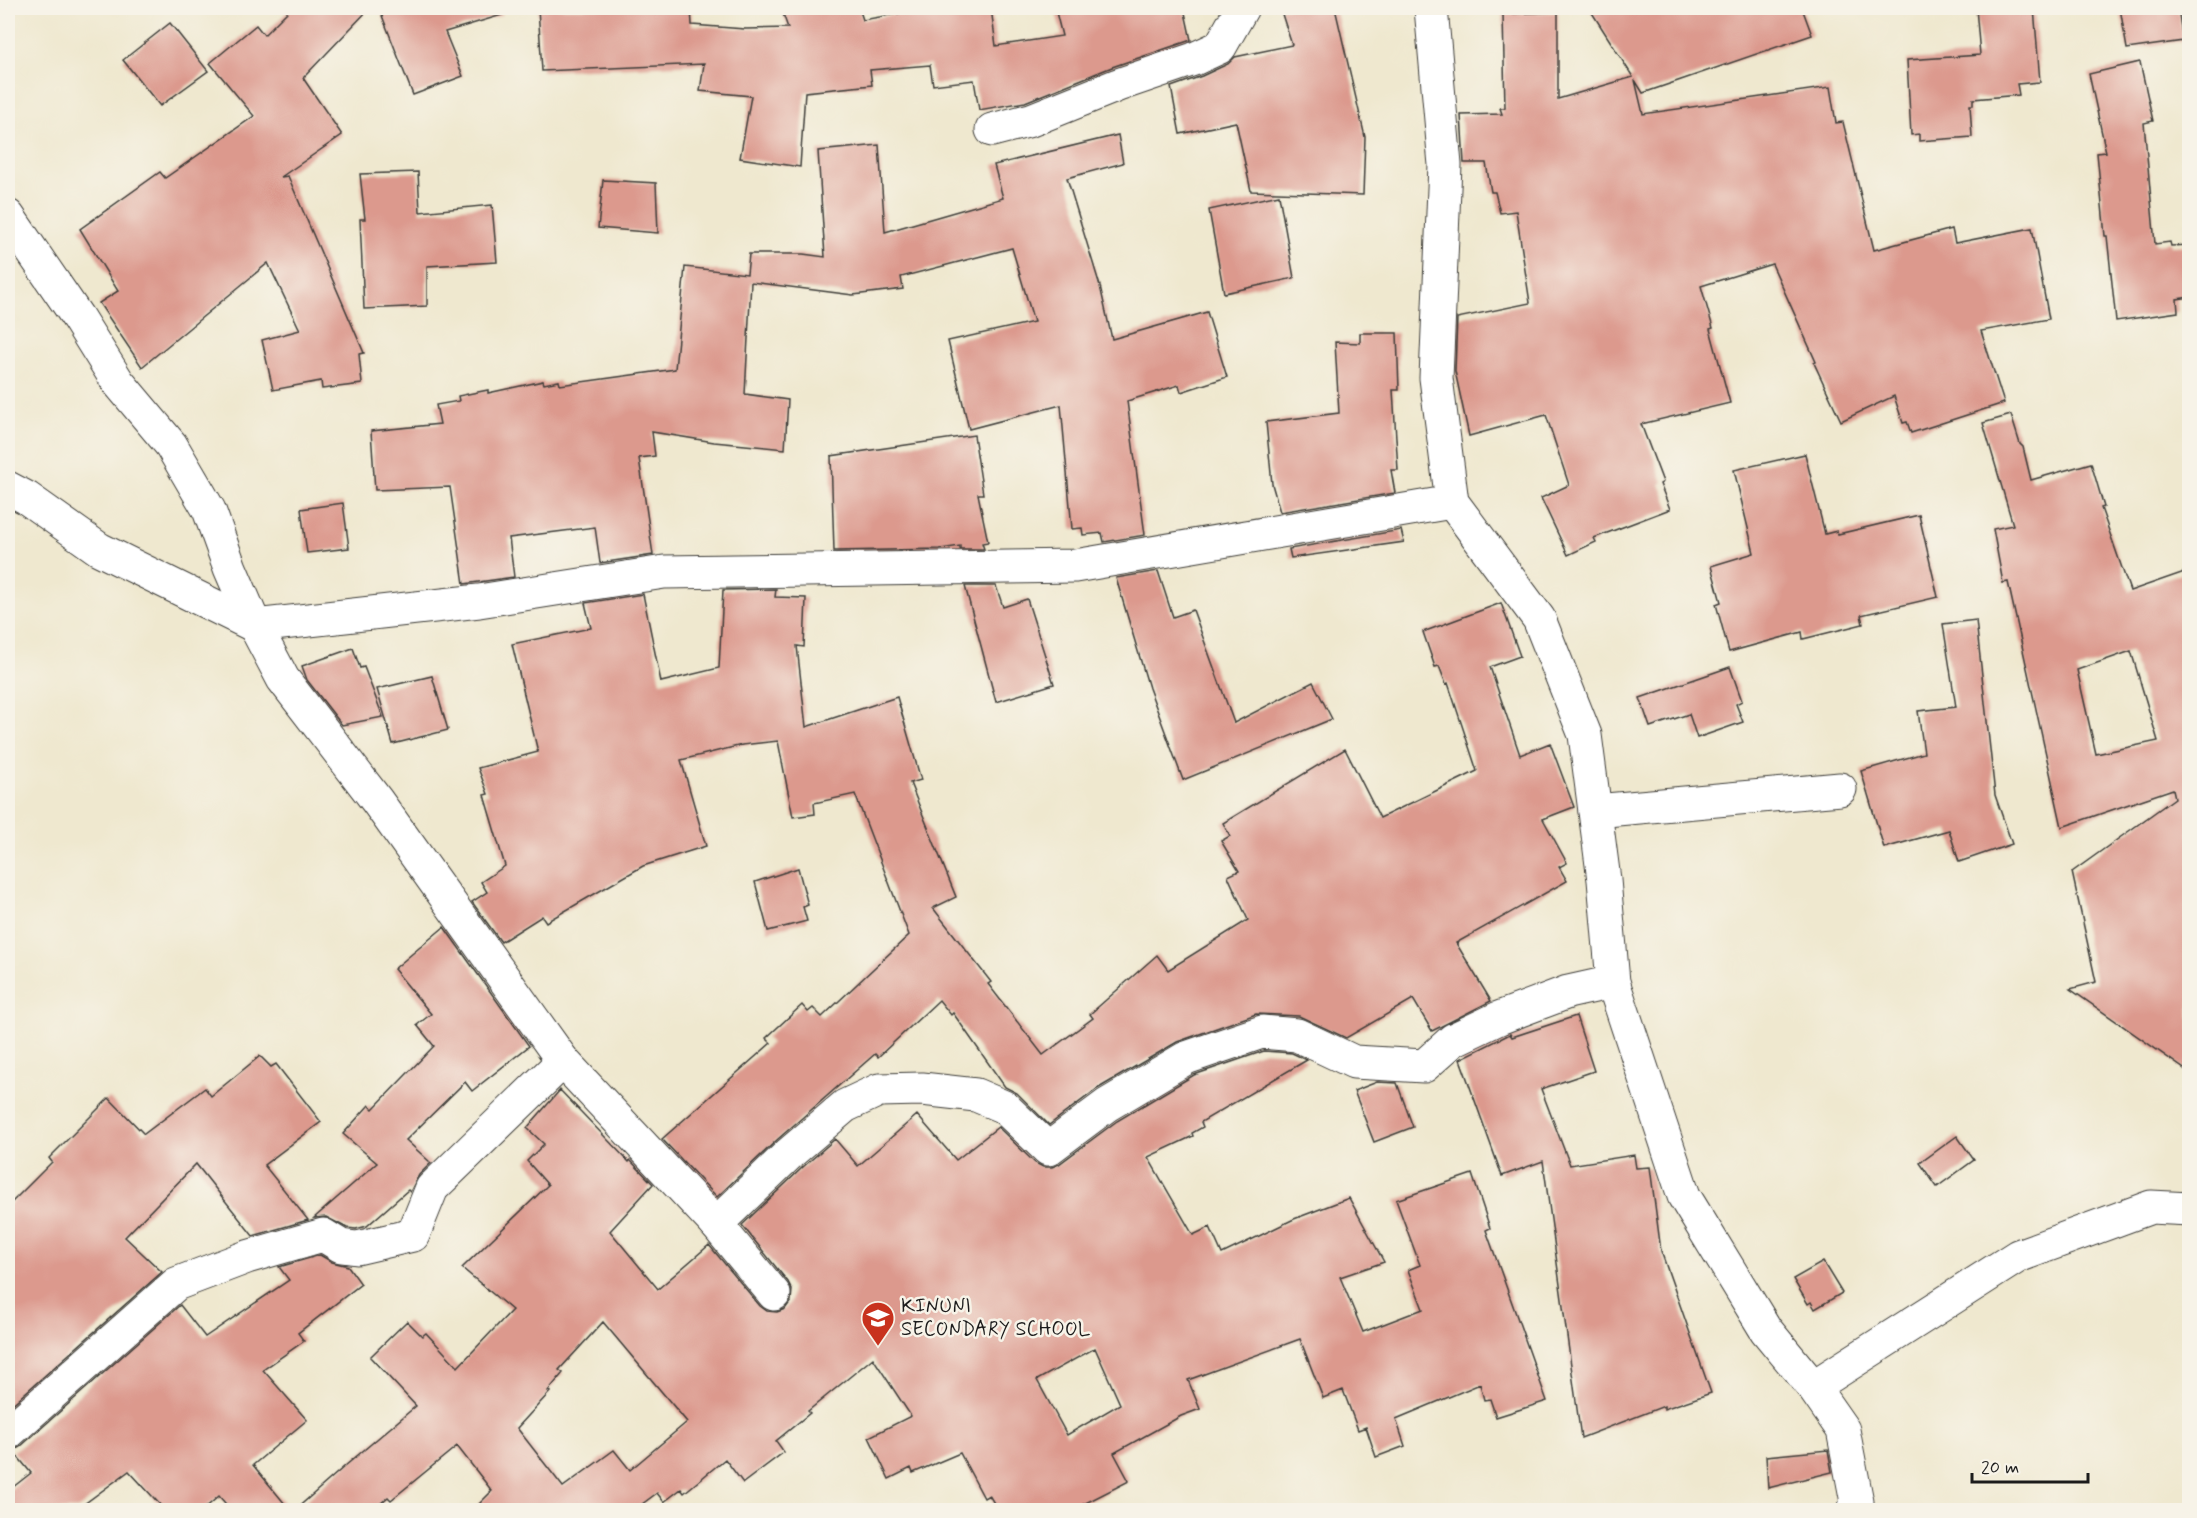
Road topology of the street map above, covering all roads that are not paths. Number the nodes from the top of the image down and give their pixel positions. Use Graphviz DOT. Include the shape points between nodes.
graph roads {
  1 [pos="1242,8"];
  2 [pos="1431,8"];
  3 [pos="992,130"];
  4 [pos="8,216"];
  5 [pos="8,488"];
  6 [pos="1452,502"];
  7 [pos="255,626"];
  8 [pos="1840,789"];
  9 [pos="1595,811"];
  10 [pos="1613,982"];
  11 [pos="563,1061"];
  12 [pos="2190,1209"];
  13 [pos="716,1224"];
  14 [pos="774,1294"];
  15 [pos="1813,1387"];
  16 [pos="8,1433"];
  17 [pos="1854,1510"];
  1 -- 3 [label="street" via="1220,47 1031,120"];
  2 -- 6 [label="street" via="1445,165 1436,378"];
  4 -- 7 [label="street" via="118,382 171,445 209,510"];
  5 -- 7 [label="street" via="99,549"];
  6 -- 7 [label="street" via="1075,566 664,572 479,601"];
  6 -- 9 [label="street" via="1539,619 1586,735"];
  7 -- 11 [label="street" via="283,679 377,801"];
  8 -- 9 [label="street"];
  9 -- 10 [label="street"];
  10 -- 13 [label="street" via="1568,992 1498,1018 1453,1040 1424,1065 1354,1062 1298,1035 1262,1032 1186,1058 1107,1105 1048,1149 1004,1107 976,1095 922,1089 879,1090 845,1107"];
  10 -- 15 [label="street" via="1684,1196 1766,1330"];
  11 -- 13 [label="street"];
  11 -- 16 [label="street" via="432,1188 413,1235 357,1248 341,1246 323,1235 176,1284"];
  12 -- 15 [label="street" via="2151,1208 2018,1256"];
  13 -- 14 [label="street"];
  15 -- 17 [label="street" via="1843,1430 1857,1503"];
}
